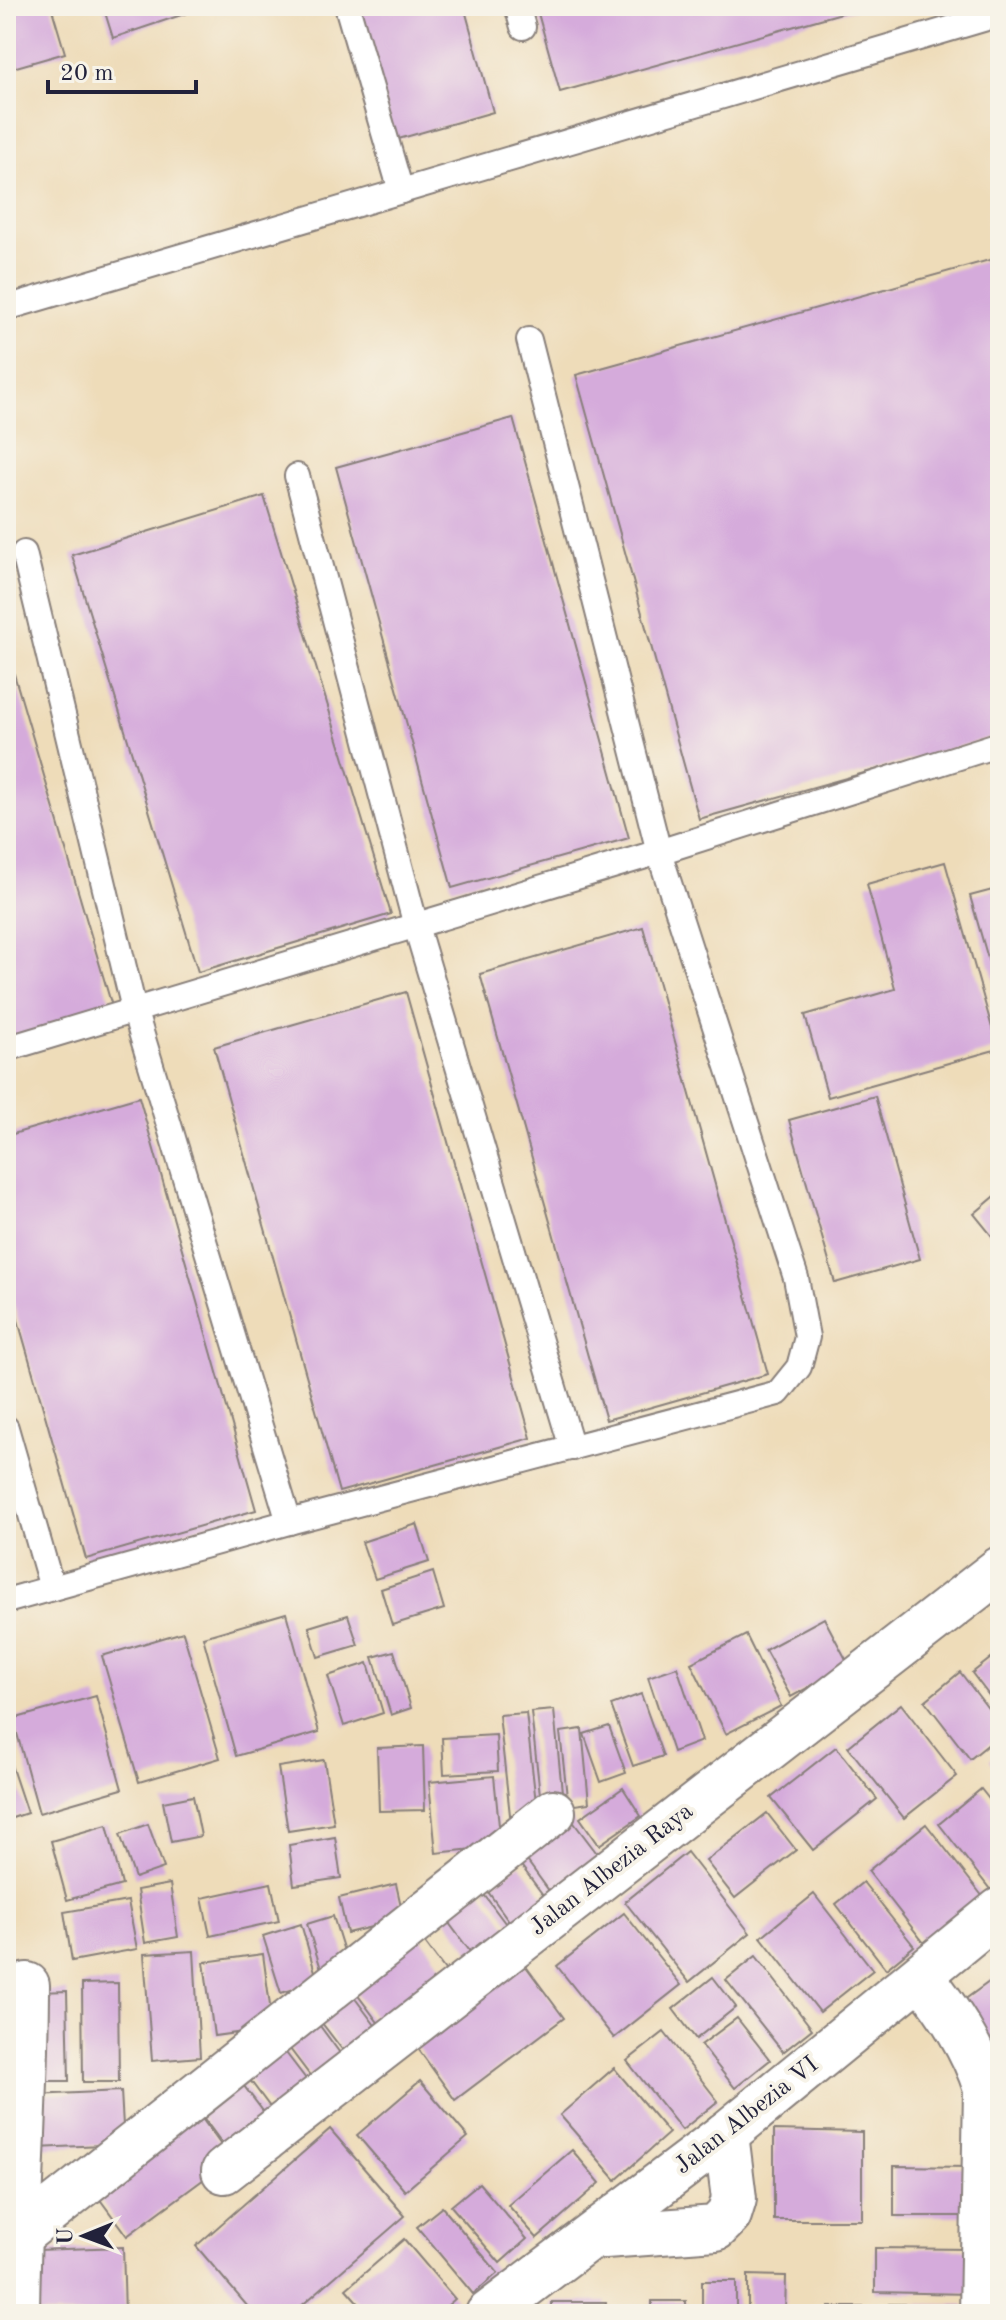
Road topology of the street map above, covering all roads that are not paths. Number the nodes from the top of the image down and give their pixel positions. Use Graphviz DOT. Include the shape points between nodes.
graph roads {
  1 [pos="347,6"];
  2 [pos="1000,14"];
  3 [pos="401,191"];
  4 [pos="6,308"];
  5 [pos="529,340"];
  6 [pos="297,476"];
  7 [pos="24,553"];
  8 [pos="1000,744"];
  9 [pos="659,852"];
  10 [pos="416,926"];
  11 [pos="134,1009"];
  12 [pos="6,1049"];
  13 [pos="6,1428"];
  14 [pos="572,1448"];
  15 [pos="289,1522"];
  16 [pos="999,1572"];
  17 [pos="52,1588"];
  18 [pos="6,1601"];
  19 [pos="553,1812"];
  20 [pos="1000,1910"];
  21 [pos="921,1976"];
  22 [pos="17,1989"];
  23 [pos="726,2134"];
  24 [pos="224,2171"];
  25 [pos="591,2237"];
  26 [pos="12,2241"];
  27 [pos="17,2314"];
  28 [pos="488,2314"];
  29 [pos="982,2314"];
  1 -- 3 [label="lane"];
  2 -- 3 [label="lane"];
  3 -- 4 [label="lane"];
  5 -- 9 [label="lane"];
  6 -- 10 [label="lane"];
  7 -- 11 [label="lane"];
  8 -- 9 [label="lane"];
  9 -- 10 [label="lane"];
  9 -- 14 [label="lane" via="796,1278 807,1337 799,1367 778,1393"];
  10 -- 11 [label="lane"];
  10 -- 14 [label="lane"];
  11 -- 12 [label="lane"];
  11 -- 15 [label="lane"];
  13 -- 17 [label="lane"];
  14 -- 15 [label="lane"];
  15 -- 17 [label="lane"];
  16 -- 24 [label="street, Jalan Albezia Raya"];
  17 -- 18 [label="lane"];
  19 -- 26 [label="street"];
  20 -- 21 [label="street, Jalan Albezia VI"];
  21 -- 23 [label="street, Jalan Albezia VI"];
  21 -- 29 [label="street" via="977,2060 986,2089"];
  22 -- 26 [label="street" via="27,2072"];
  23 -- 25 [label="street, Jalan Albezia VI"];
  23 -- 25 [label="street" via="734,2199 729,2215 716,2228"];
  25 -- 28 [label="street, Jalan Albezia VI"];
  26 -- 27 [label="street"];
}
